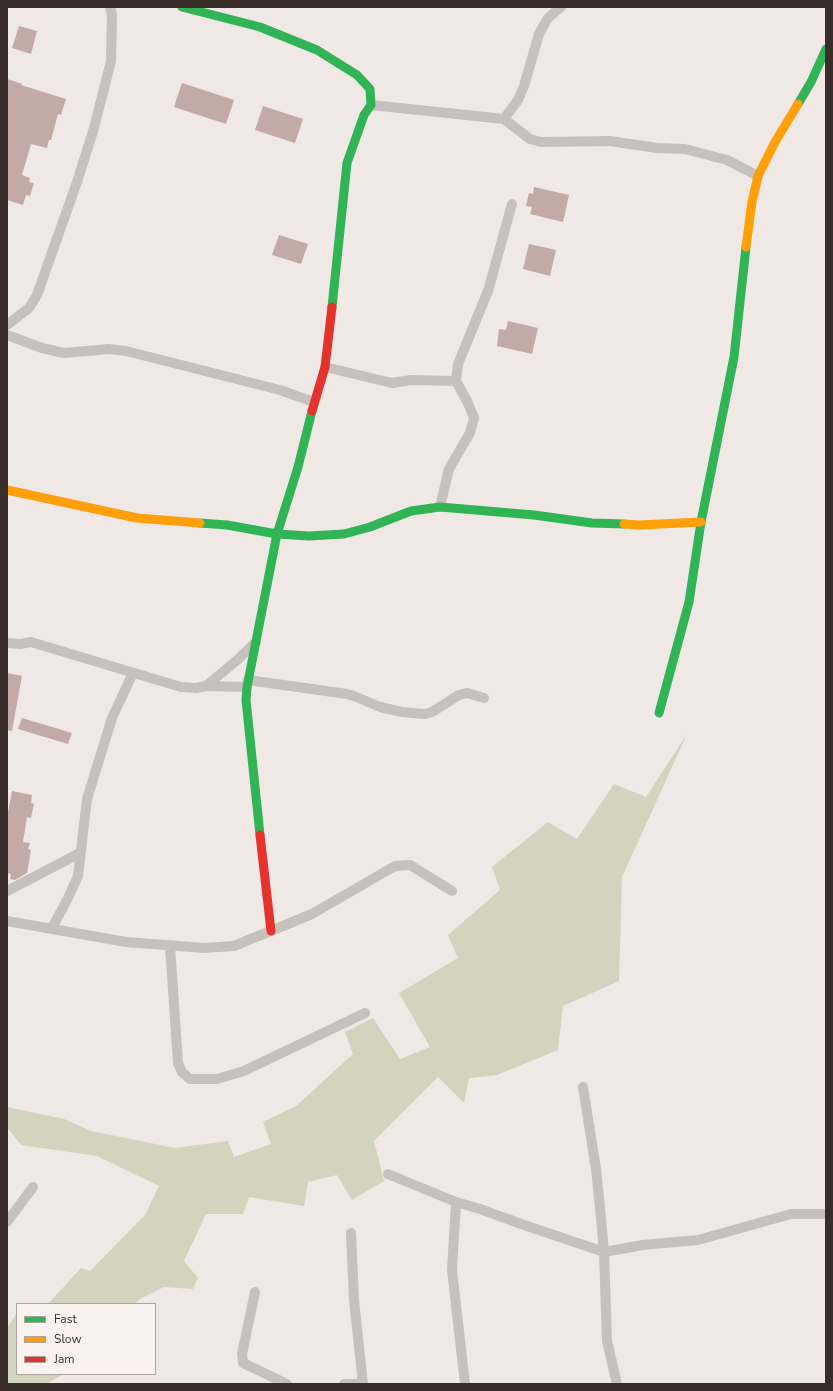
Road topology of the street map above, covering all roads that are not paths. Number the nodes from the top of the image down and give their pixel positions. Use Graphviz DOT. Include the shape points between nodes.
graph roads {
  1 [pos="110,7"];
  2 [pos="182,7"];
  3 [pos="560,7"];
  4 [pos="826,49"];
  5 [pos="371,105"];
  6 [pos="504,119"];
  7 [pos="758,176"];
  8 [pos="512,204"];
  9 [pos="7,325"];
  10 [pos="7,335"];
  11 [pos="325,367"];
  12 [pos="456,381"];
  13 [pos="314,402"];
  14 [pos="7,490"];
  15 [pos="440,507"];
  16 [pos="700,522"];
  17 [pos="277,534"];
  18 [pos="256,642"];
  19 [pos="7,643"];
  20 [pos="133,673"];
  21 [pos="248,683"];
  22 [pos="206,686"];
  23 [pos="484,698"];
  24 [pos="659,713"];
  25 [pos="80,853"];
  26 [pos="7,891"];
  27 [pos="452,891"];
  28 [pos="7,921"];
  29 [pos="52,928"];
  30 [pos="271,931"];
  31 [pos="170,946"];
  32 [pos="365,1013"];
  33 [pos="583,1087"];
  34 [pos="388,1174"];
  35 [pos="33,1187"];
  36 [pos="456,1202"];
  37 [pos="826,1214"];
  38 [pos="7,1222"];
  39 [pos="351,1233"];
  40 [pos="604,1252"];
  41 [pos="256,1292"];
  42 [pos="287,1384"];
  43 [pos="344,1384"];
  44 [pos="359,1384"];
  45 [pos="364,1384"];
  46 [pos="465,1384"];
  47 [pos="617,1384"];
  1 -- 9 [label="street" via="111,61 77,182 37,295 29,308"];
  2 -- 5 [label="street" via="260,27 317,50 357,75 370,89"];
  3 -- 6 [label="street" via="548,18 539,34 524,86 518,100"];
  4 -- 7 [label="street" via="811,82"];
  5 -- 6 [label="street"];
  5 -- 11 [label="street" via="364,115 347,163"];
  6 -- 7 [label="street" via="530,139 541,142 610,141 656,148 685,149 727,160"];
  7 -- 16 [label="street" via="752,202 734,357"];
  8 -- 12 [label="street" via="488,291 458,364"];
  10 -- 13 [label="street" via="64,353 109,349 126,351 280,390"];
  11 -- 12 [label="street" via="392,383 411,380"];
  11 -- 13 [label="street"];
  12 -- 15 [label="street" via="474,418 470,434 450,470"];
  13 -- 17 [label="street" via="298,467"];
  14 -- 17 [label="street" via="137,518 227,525"];
  15 -- 16 [label="street" via="592,523 640,525"];
  15 -- 17 [label="street" via="412,511 344,534"];
  16 -- 24 [label="street" via="689,602"];
  17 -- 18 [label="street"];
  18 -- 21 [label="street"];
  18 -- 22 [label="street"];
  19 -- 20 [label="street" via="31,642"];
  20 -- 22 [label="street" via="181,687"];
  20 -- 25 [label="street" via="112,718 87,799"];
  21 -- 22 [label="street"];
  21 -- 23 [label="street" via="347,694 380,707 425,714 459,694"];
  21 -- 30 [label="street" via="246,700"];
  25 -- 26 [label="street"];
  25 -- 29 [label="street" via="78,876"];
  27 -- 30 [label="street" via="410,865 395,866 312,914"];
  28 -- 29 [label="street"];
  29 -- 31 [label="street" via="126,942"];
  30 -- 31 [label="street" via="234,946"];
  31 -- 32 [label="street" via="178,1063 182,1072 190,1079 218,1079 244,1071"];
  33 -- 40 [label="street" via="596,1169"];
  34 -- 36 [label="street"];
  35 -- 38 [label="street"];
  36 -- 40 [label="street"];
  36 -- 46 [label="street" via="452,1270"];
  37 -- 40 [label="street" via="791,1214 698,1240 643,1245"];
  39 -- 45 [label="street" via="354,1300"];
  40 -- 47 [label="street" via="607,1341"];
  41 -- 42 [label="street" via="242,1354 243,1362"];
  43 -- 44 [label="street"];
}
